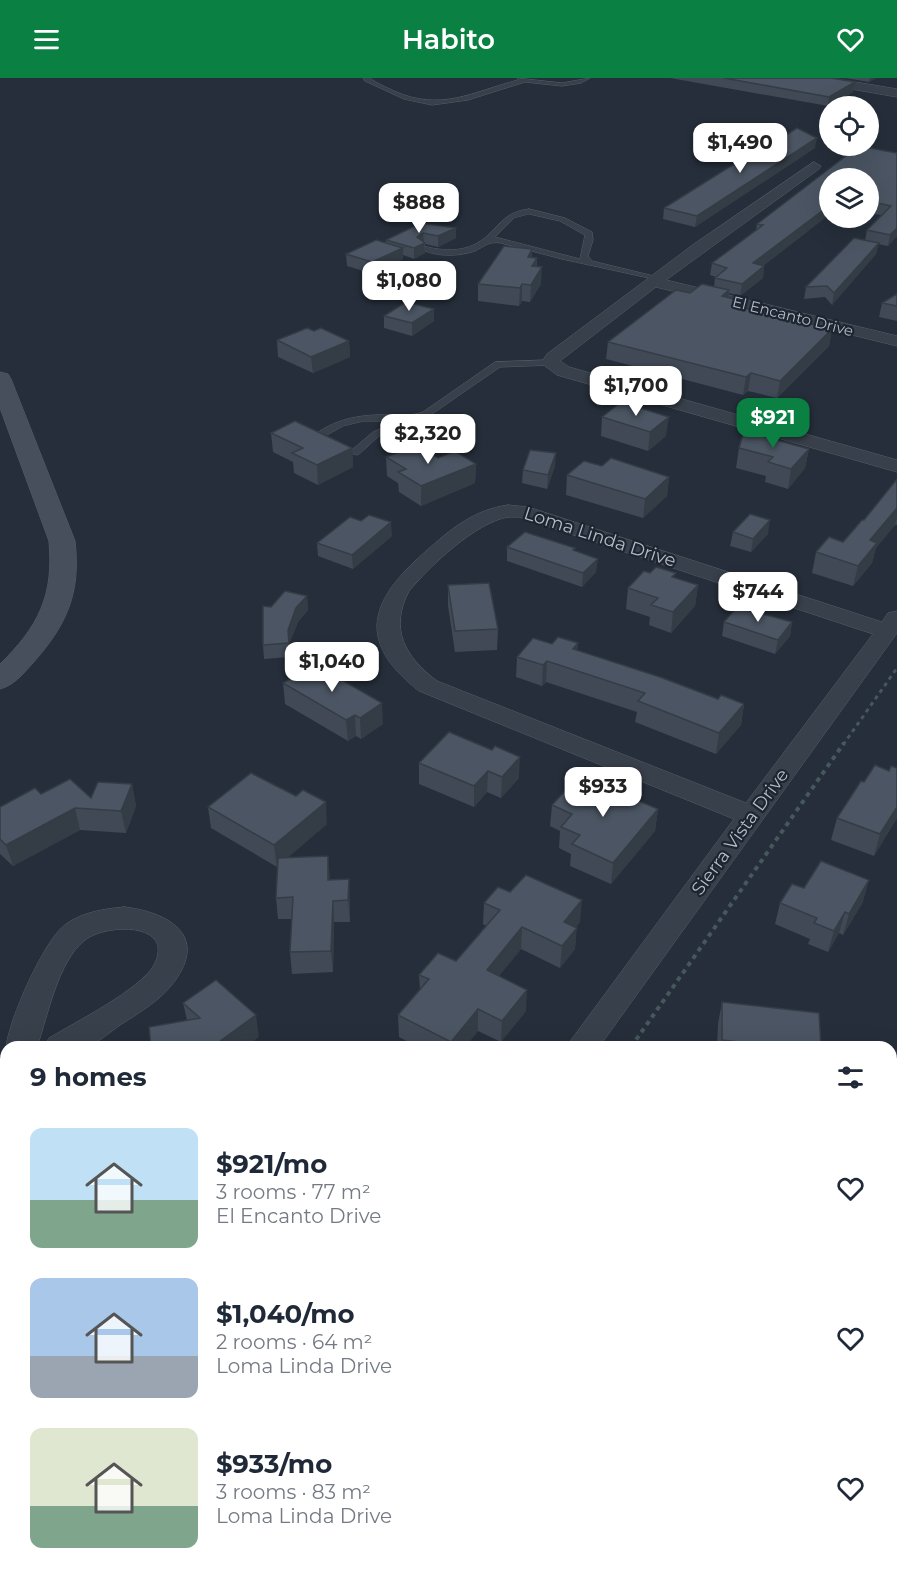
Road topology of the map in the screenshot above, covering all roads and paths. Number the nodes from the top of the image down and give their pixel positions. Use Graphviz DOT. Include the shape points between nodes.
graph roads {
  1 [pos="367,78"];
  2 [pos="515,78"];
  3 [pos="587,78"];
  4 [pos="811,78"];
  5 [pos="526,80"];
  6 [pos="897,93"];
  7 [pos="814,166"];
  8 [pos="488,239"];
  9 [pos="423,248"];
  10 [pos="587,262"];
  11 [pos="656,280"];
  12 [pos="897,341"];
  13 [pos="550,363"];
  14 [pos="0,379"];
  15 [pos="412,419"];
  16 [pos="897,466"];
  17 [pos="892,624"];
  18 [pos="897,668"];
  19 [pos="0,680"];
  20 [pos="752,816"];
  21 [pos="23,1041"];
  22 [pos="69,1041"];
  23 [pos="586,1041"];
  24 [pos="635,1041"];
  1 -- 5 [label="lane" via="402,96 431,103 459,100"];
  2 -- 5 [label="lane"];
  3 -- 5 [label="lane" via="557,85"];
  4 -- 6 [label="street"];
  7 -- 11 [label="street"];
  8 -- 9 [label="lane" via="455,255"];
  8 -- 10 [label="lane"];
  8 -- 10 [label="lane" via="514,214 542,213 589,234 584,254"];
  10 -- 11 [label="lane"];
  11 -- 12 [label="street, El Encanto Drive"];
  11 -- 13 [label="street"];
  13 -- 15 [label="lane" via="498,364 426,414"];
  13 -- 16 [label="street" via="563,371"];
  14 -- 19 [label="street" via="62,541 66,564 63,594 50,621 29,652"];
  15 -- 15 [label="lane" via="376,434 355,453 327,446 321,440 324,431 339,424 395,417"];
  17 -- 20 [label="street, Sierra Vista Drive"];
  17 -- 20 [label="street, Loma Linda Drive" via="521,511 500,510 470,522 398,590 388,616 388,632 399,660 428,686"];
  18 -- 24 [label="path"];
  20 -- 23 [label="street, Sierra Vista Drive"];
  21 -- 22 [label="street" via="51,964 74,933 102,918 119,916 152,922 165,932 171,942 171,955 162,977"];
}
